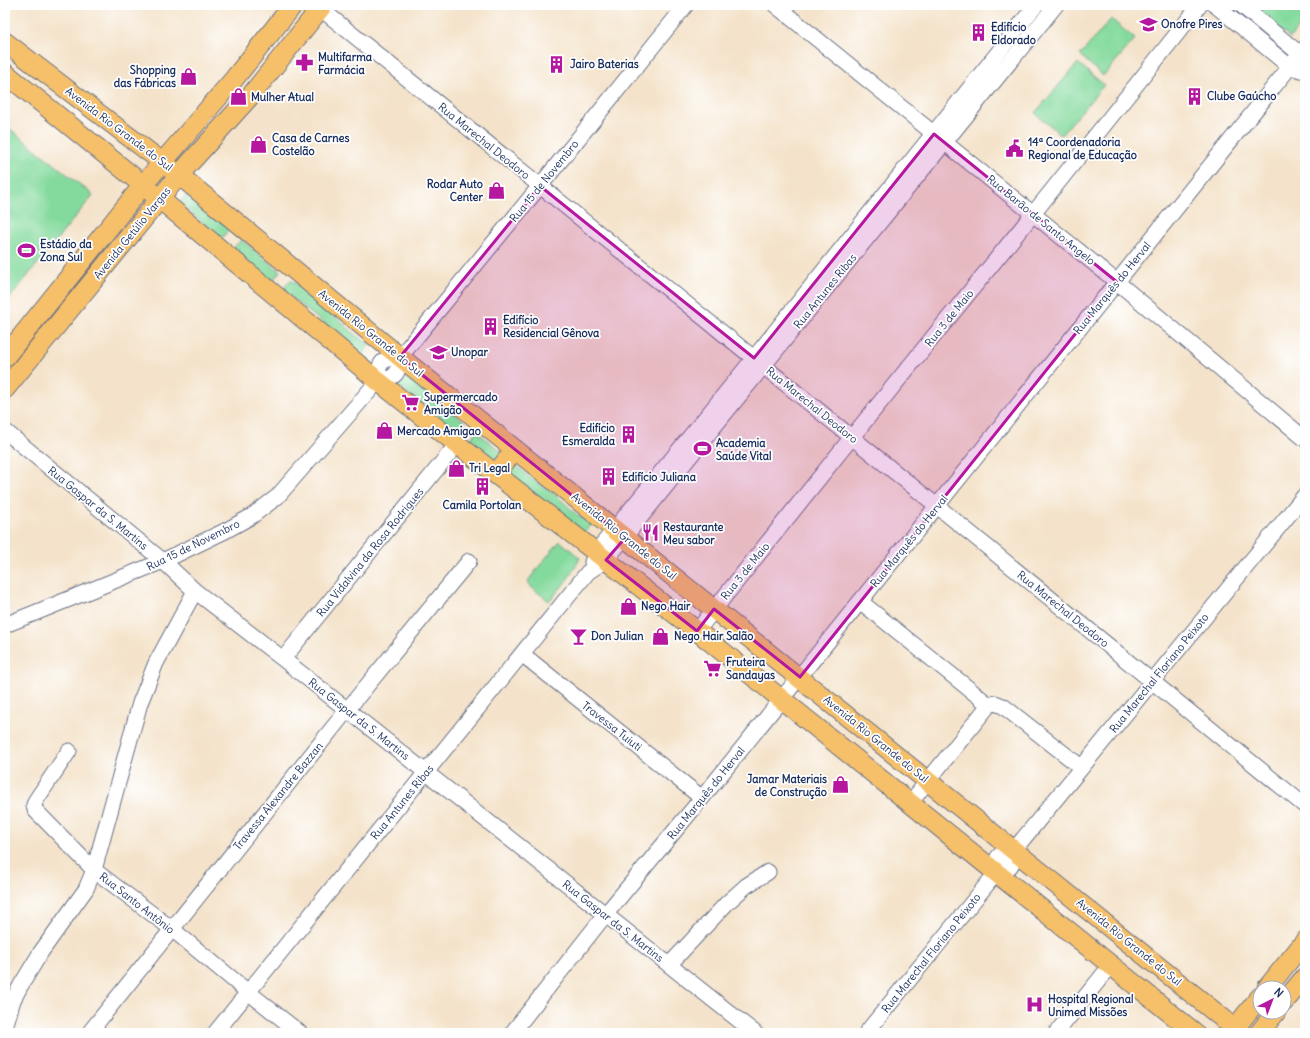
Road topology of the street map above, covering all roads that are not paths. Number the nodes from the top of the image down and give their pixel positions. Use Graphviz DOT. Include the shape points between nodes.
graph roads {
  1 [pos="293,5"];
  2 [pos="686,5"];
  3 [pos="775,5"];
  4 [pos="1036,5"];
  5 [pos="1056,5"];
  6 [pos="1200,5"];
  7 [pos="1215,5"];
  8 [pos="1241,5"];
  9 [pos="320,6"];
  10 [pos="5,42"];
  11 [pos="1304,55"];
  12 [pos="1290,67"];
  13 [pos="1305,71"];
  14 [pos="5,73"];
  15 [pos="234,79"];
  16 [pos="252,94"];
  17 [pos="91,108"];
  18 [pos="74,130"];
  19 [pos="940,138"];
  20 [pos="161,162"];
  21 [pos="179,175"];
  22 [pos="143,184"];
  23 [pos="540,186"];
  24 [pos="160,200"];
  25 [pos="1033,214"];
  26 [pos="239,226"];
  27 [pos="221,250"];
  28 [pos="290,267"];
  29 [pos="1117,282"];
  30 [pos="62,287"];
  31 [pos="272,292"];
  32 [pos="77,300"];
  33 [pos="400,357"];
  34 [pos="5,358"];
  35 [pos="759,362"];
  36 [pos="378,380"];
  37 [pos="5,389"];
  38 [pos="5,431"];
  39 [pos="852,437"];
  40 [pos="1305,439"];
  41 [pos="457,444"];
  42 [pos="515,449"];
  43 [pos="496,474"];
  44 [pos="1305,495"];
  45 [pos="937,506"];
  46 [pos="620,534"];
  47 [pos="601,556"];
  48 [pos="163,561"];
  49 [pos="469,561"];
  50 [pos="195,591"];
  51 [pos="861,602"];
  52 [pos="714,609"];
  53 [pos="5,625"];
  54 [pos="696,631"];
  55 [pos="522,654"];
  56 [pos="283,659"];
  57 [pos="800,677"];
  58 [pos="1153,681"];
  59 [pos="782,699"];
  60 [pos="989,705"];
  61 [pos="347,710"];
  62 [pos="69,751"];
  63 [pos="1082,767"];
  64 [pos="426,772"];
  65 [pos="928,781"];
  66 [pos="702,798"];
  67 [pos="910,803"];
  68 [pos="1305,806"];
  69 [pos="1014,850"];
  70 [pos="94,870"];
  71 [pos="768,872"];
  72 [pos="997,872"];
  73 [pos="605,915"];
  74 [pos="1102,921"];
  75 [pos="172,929"];
  76 [pos="1084,943"];
  77 [pos="1304,943"];
  78 [pos="669,965"];
  79 [pos="1111,965"];
  80 [pos="1305,976"];
  81 [pos="1274,980"];
  82 [pos="248,992"];
  83 [pos="1292,992"];
  84 [pos="1252,1008"];
  85 [pos="1270,1020"];
  86 [pos="5,1027"];
  87 [pos="1236,1031"];
  88 [pos="89,1033"];
  89 [pos="215,1033"];
  90 [pos="300,1033"];
  91 [pos="512,1033"];
  92 [pos="755,1033"];
  93 [pos="866,1033"];
  94 [pos="1056,1033"];
  95 [pos="1195,1033"];
  96 [pos="1259,1033"];
  1 -- 15 [label="main road, Avenida Getúlio Vargas"];
  2 -- 23 [label="street, Rua 15 de Novembro"];
  3 -- 19 [label="street, Rua Barão de Santo Angelo"];
  4 -- 19 [label="street, Rua Antunes Ribas"];
  5 -- 19 [label="street, Rua Antunes Ribas"];
  6 -- 25 [label="street, Rua 3 de Maio"];
  7 -- 12 [label="street"];
  8 -- 11 [label="street"];
  9 -- 16 [label="main road, Avenida Getúlio Vargas"];
  9 -- 23 [label="street, Rua Marechal Deodoro"];
  10 -- 17 [label="main road, Avenida Rio Grande do Sul"];
  11 -- 12 [label="street, Rua Marquês do Herval"];
  12 -- 13 [label="street"];
  12 -- 29 [label="street, Rua Marquês do Herval"];
  14 -- 18 [label="main road"];
  15 -- 16 [label="main road"];
  15 -- 20 [label="main road, Avenida Getúlio Vargas"];
  16 -- 21 [label="main road, Avenida Getúlio Vargas"];
  17 -- 18 [label="main road"];
  17 -- 20 [label="main road, Avenida Rio Grande do Sul"];
  18 -- 22 [label="main road"];
  19 -- 25 [label="street, Rua Barão de Santo Angelo"];
  19 -- 35 [label="street, Rua Antunes Ribas"];
  20 -- 21 [label="main road, Avenida Rio Grande do Sul"];
  20 -- 22 [label="main road, Avenida Getúlio Vargas"];
  21 -- 24 [label="main road, Avenida Getúlio Vargas"];
  21 -- 26 [label="main road, Avenida Rio Grande do Sul"];
  22 -- 24 [label="main road"];
  22 -- 30 [label="main road, Avenida Getúlio Vargas"];
  23 -- 33 [label="street, Rua 15 de Novembro"];
  23 -- 35 [label="street, Rua Marechal Deodoro"];
  24 -- 27 [label="main road"];
  24 -- 32 [label="main road, Avenida Getúlio Vargas"];
  25 -- 29 [label="street, Rua Barão de Santo Angelo"];
  25 -- 39 [label="street, Rua 3 de Maio"];
  26 -- 27 [label="main road"];
  26 -- 28 [label="main road, Avenida Rio Grande do Sul"];
  27 -- 31 [label="main road"];
  28 -- 31 [label="main road"];
  28 -- 33 [label="main road, Avenida Rio Grande do Sul"];
  29 -- 40 [label="street, Rua Barão de Santo Angelo"];
  29 -- 45 [label="street, Rua Marquês do Herval"];
  30 -- 32 [label="main road"];
  30 -- 34 [label="main road, Avenida Getúlio Vargas"];
  31 -- 36 [label="main road"];
  32 -- 37 [label="main road, Avenida Getúlio Vargas"];
  33 -- 36 [label="street, Rua 15 de Novembro" via="400,368 396,375"];
  33 -- 42 [label="main road, Avenida Rio Grande do Sul"];
  35 -- 39 [label="street, Rua Marechal Deodoro"];
  35 -- 46 [label="street, Rua Antunes Ribas"];
  36 -- 41 [label="main road"];
  36 -- 48 [label="street, Rua 15 de Novembro" via="277,497 226,531"];
  38 -- 48 [label="street, Rua Gaspar da S. Martins"];
  39 -- 45 [label="street, Rua Marechal Deodoro"];
  39 -- 52 [label="street, Rua 3 de Maio"];
  41 -- 43 [label="main road"];
  41 -- 56 [label="street, Rua Vidalvina da Rosa Rodrigues"];
  42 -- 43 [label="main road"];
  42 -- 46 [label="main road, Avenida Rio Grande do Sul"];
  43 -- 47 [label="main road"];
  44 -- 58 [label="street, Rua Marechal Floriano Peixoto"];
  45 -- 51 [label="street, Rua Marquês do Herval"];
  45 -- 58 [label="street, Rua Marechal Deodoro"];
  46 -- 47 [label="street, Rua Antunes Ribas"];
  46 -- 52 [label="main road, Avenida Rio Grande do Sul"];
  47 -- 54 [label="main road"];
  47 -- 55 [label="street, Rua Antunes Ribas"];
  48 -- 50 [label="street, Rua Gaspar da S. Martins"];
  48 -- 53 [label="street, Rua 15 de Novembro"];
  49 -- 61 [label="street, Travessa Alexandre Bazzan"];
  50 -- 56 [label="street, Rua Gaspar da S. Martins"];
  50 -- 70 [label="street" via="156,663 140,703"];
  51 -- 57 [label="street, Rua Marquês do Herval"];
  51 -- 60 [label="street"];
  52 -- 54 [label="street, Rua 3 de Maio"];
  52 -- 57 [label="main road, Avenida Rio Grande do Sul"];
  54 -- 59 [label="main road"];
  55 -- 64 [label="street, Rua Antunes Ribas"];
  55 -- 66 [label="street, Travessa Tuiuti"];
  56 -- 61 [label="street, Rua Gaspar da S. Martins"];
  57 -- 59 [label="street, Rua Marquês do Herval"];
  57 -- 65 [label="main road, Avenida Rio Grande do Sul"];
  58 -- 63 [label="street, Rua Marechal Floriano Peixoto"];
  58 -- 68 [label="street, Rua Marechal Deodoro"];
  59 -- 66 [label="street, Rua Marquês do Herval"];
  59 -- 67 [label="main road"];
  60 -- 63 [label="street" via="995,703 1003,706"];
  60 -- 65 [label="street"];
  61 -- 64 [label="street, Rua Gaspar da S. Martins"];
  61 -- 75 [label="street, Travessa Alexandre Bazzan"];
  62 -- 70 [label="street, Rua Santo Antônio" via="36,800 35,810"];
  63 -- 69 [label="street, Rua Marechal Floriano Peixoto"];
  64 -- 73 [label="street, Rua Gaspar da S. Martins"];
  64 -- 82 [label="street, Rua Antunes Ribas"];
  65 -- 67 [label="street"];
  65 -- 69 [label="main road, Avenida Rio Grande do Sul"];
  66 -- 73 [label="street, Rua Marquês do Herval"];
  67 -- 72 [label="main road"];
  69 -- 72 [label="street, Rua Marechal Floriano Peixoto" via="1004,852 998,857 995,865"];
  69 -- 74 [label="main road, Avenida Rio Grande do Sul"];
  70 -- 75 [label="street, Rua Santo Antônio"];
  70 -- 86 [label="street" via="86,889 21,985 13,1000"];
  71 -- 78 [label="street" via="727,902"];
  72 -- 76 [label="main road"];
  72 -- 93 [label="street, Rua Marechal Floriano Peixoto"];
  73 -- 78 [label="street, Rua Gaspar da S. Martins"];
  73 -- 91 [label="street, Rua Marquês do Herval"];
  74 -- 76 [label="main road"];
  74 -- 87 [label="main road, Avenida Rio Grande do Sul"];
  75 -- 82 [label="street, Rua Santo Antônio"];
  75 -- 88 [label="street, Travessa Alexandre Bazzan"];
  76 -- 79 [label="main road"];
  77 -- 81 [label="main road"];
  78 -- 92 [label="street, Rua Gaspar da S. Martins"];
  79 -- 94 [label="street"];
  79 -- 95 [label="main road"];
  80 -- 83 [label="main road"];
  82 -- 89 [label="street, Rua Antunes Ribas"];
  82 -- 90 [label="street, Rua Santo Antônio"];
  84 -- 87 [label="main road"];
  85 -- 96 [label="main road"];
}
